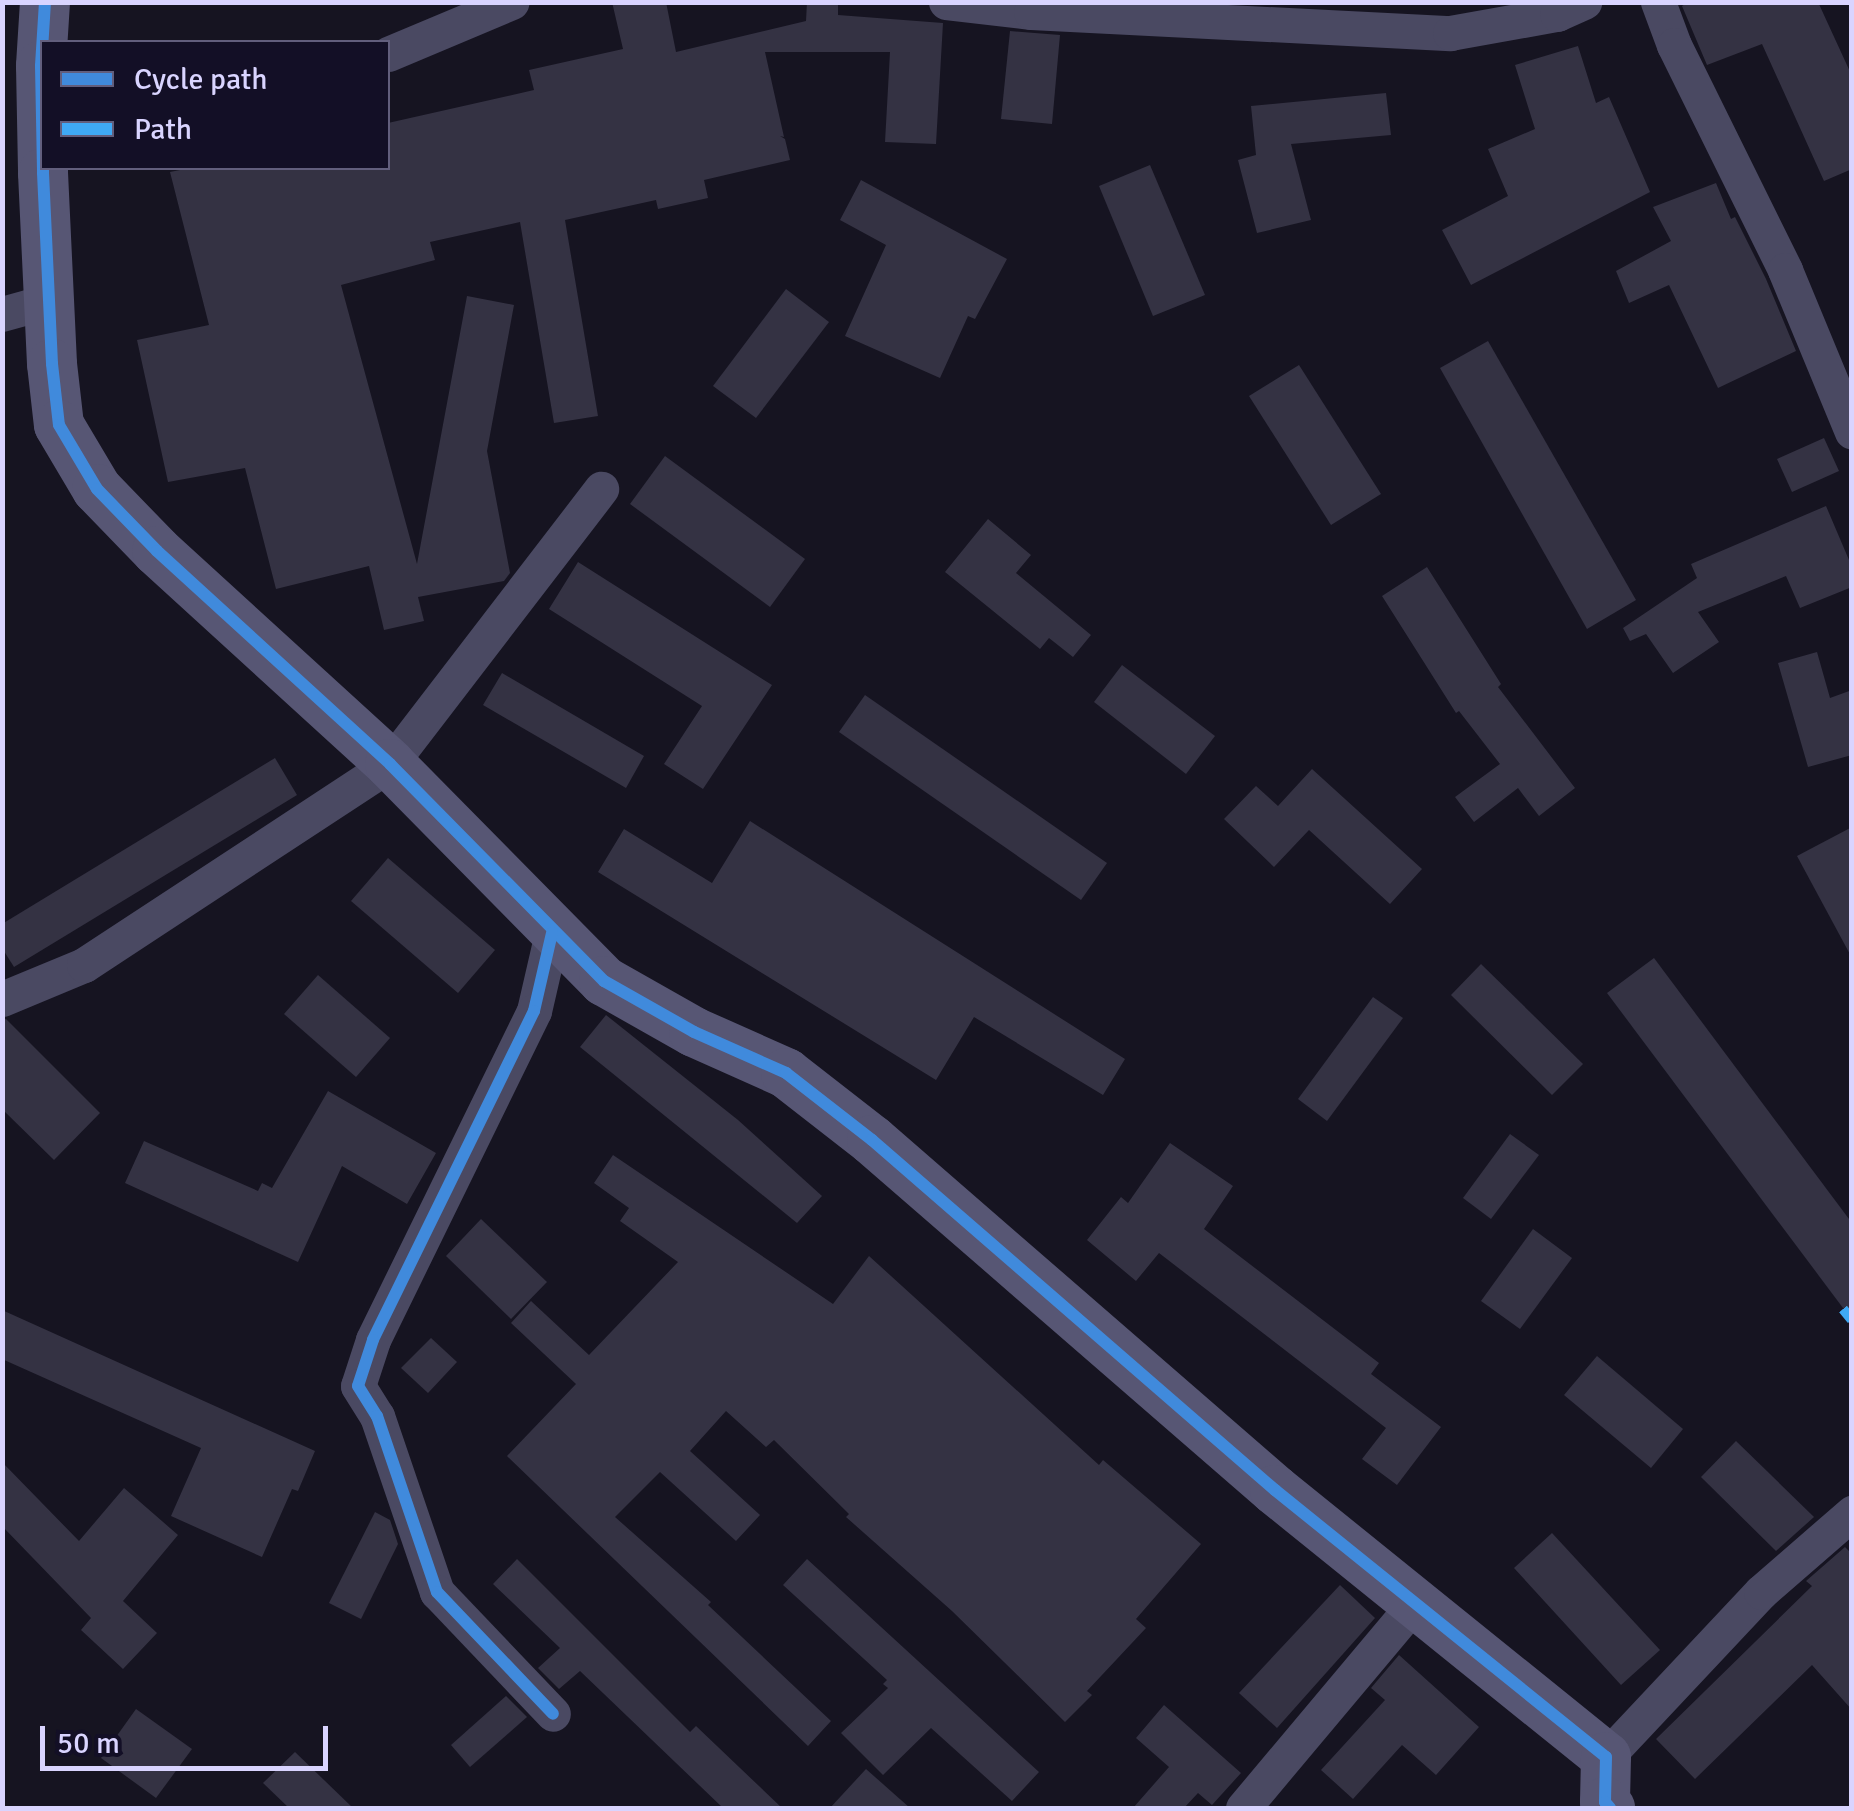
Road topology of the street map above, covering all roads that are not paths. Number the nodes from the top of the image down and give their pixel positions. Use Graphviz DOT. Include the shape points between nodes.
graph roads {
  1 [pos="46,2"];
  2 [pos="512,2"];
  3 [pos="946,2"];
  4 [pos="1584,2"];
  5 [pos="1658,2"];
  6 [pos="43,40"];
  7 [pos="390,53"];
  8 [pos="50,170"];
  9 [pos="26,308"];
  10 [pos="1852,432"];
  11 [pos="601,489"];
  12 [pos="390,764"];
  13 [pos="552,933"];
  14 [pos="2,1000"];
  15 [pos="1852,1513"];
  16 [pos="1415,1602"];
  17 [pos="554,1714"];
  18 [pos="1606,1757"];
  19 [pos="1242,1808"];
  20 [pos="1610,1808"];
  1 -- 6 [label="street"];
  2 -- 7 [label="street"];
  3 -- 4 [label="street" via="1450,33 1557,14"];
  5 -- 10 [label="street" via="1785,270"];
  8 -- 9 [label="street"];
  9 -- 12 [label="street" via="60,425 97,489"];
  11 -- 12 [label="street"];
  12 -- 13 [label="street"];
  12 -- 14 [label="street" via="84,964"];
  13 -- 16 [label="street" via="604,981 786,1073"];
  13 -- 17 [label="street" via="534,1012 374,1340 358,1386 377,1416 437,1592"];
  15 -- 18 [label="street" via="1761,1592"];
  16 -- 18 [label="street"];
  16 -- 19 [label="street"];
  18 -- 20 [label="street"];
}
